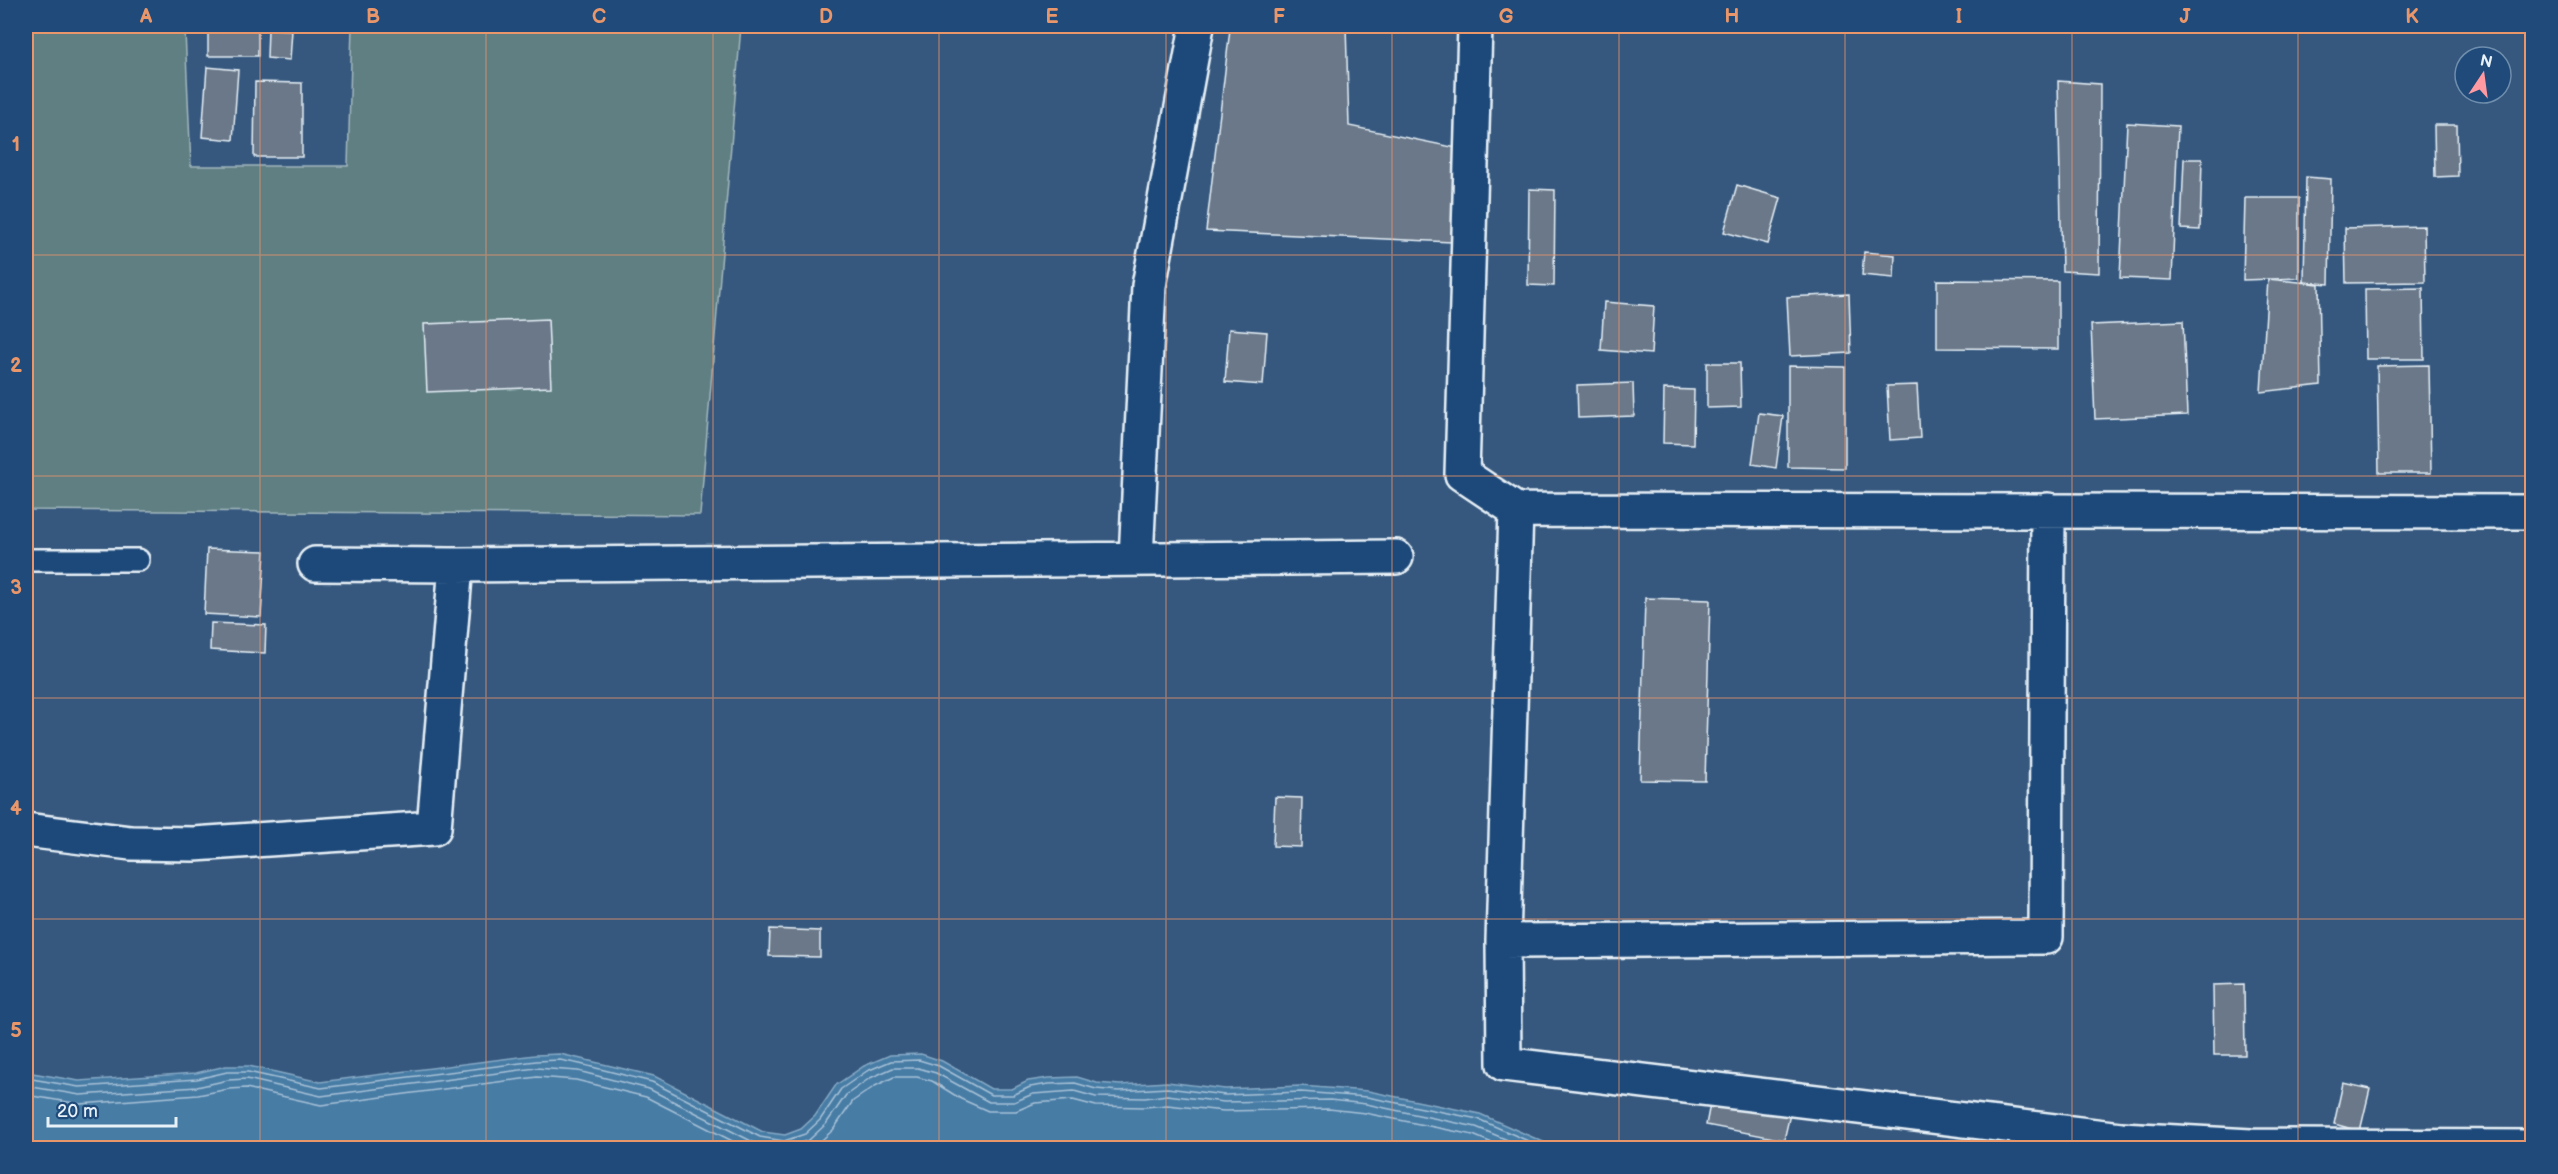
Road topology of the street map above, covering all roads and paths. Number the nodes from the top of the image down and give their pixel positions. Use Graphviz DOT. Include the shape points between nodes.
graph roads {
  1 [pos="1197,26"];
  2 [pos="1475,26"];
  3 [pos="1516,510"];
  4 [pos="2048,510"];
  5 [pos="2532,512"];
  6 [pos="1396,557"];
  7 [pos="1136,559"];
  8 [pos="26,560"];
  9 [pos="138,560"];
  10 [pos="315,564"];
  11 [pos="456,565"];
  12 [pos="26,830"];
  13 [pos="1503,941"];
  14 [pos="2532,1147"];
  1 -- 7 [label="street" via="1149,286"];
  2 -- 3 [label="street" via="1462,474"];
  3 -- 4 [label="street"];
  3 -- 13 [label="street"];
  4 -- 5 [label="street"];
  4 -- 13 [label="street" via="2046,937"];
  6 -- 7 [label="street"];
  7 -- 11 [label="street"];
  8 -- 9 [label="lane"];
  10 -- 11 [label="street"];
  11 -- 12 [label="street" via="434,828 194,844 131,843"];
  13 -- 14 [label="street" via="1504,1064 2121,1139 2251,1146"];
}
